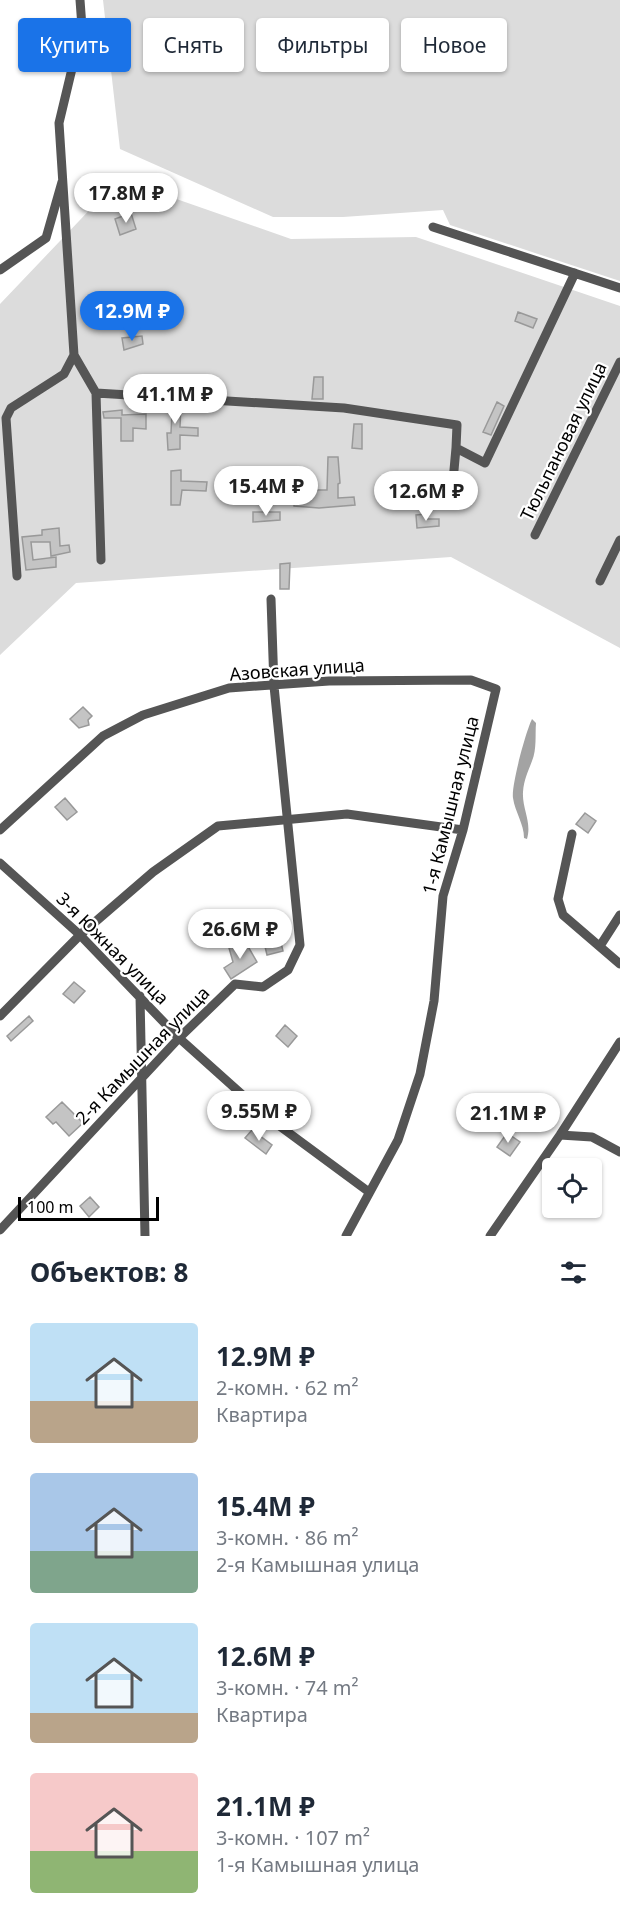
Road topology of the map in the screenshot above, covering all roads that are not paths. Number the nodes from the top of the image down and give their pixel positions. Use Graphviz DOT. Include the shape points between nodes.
graph roads {
  1 [pos="80,0"];
  2 [pos="64,174"];
  3 [pos="433,227"];
  4 [pos="0,270"];
  5 [pos="575,273"];
  6 [pos="620,288"];
  7 [pos="74,355"];
  8 [pos="620,362"];
  9 [pos="96,393"];
  10 [pos="456,448"];
  11 [pos="451,503"];
  12 [pos="535,536"];
  13 [pos="620,540"];
  14 [pos="100,560"];
  15 [pos="17,576"];
  16 [pos="600,581"];
  17 [pos="271,599"];
  18 [pos="274,686"];
  19 [pos="496,689"];
  20 [pos="289,820"];
  21 [pos="0,830"];
  22 [pos="463,830"];
  23 [pos="572,834"];
  24 [pos="0,863"];
  25 [pos="620,915"];
  26 [pos="80,935"];
  27 [pos="600,946"];
  28 [pos="620,964"];
  29 [pos="140,996"];
  30 [pos="0,1016"];
  31 [pos="179,1038"];
  32 [pos="620,1042"];
  33 [pos="140,1078"];
  34 [pos="560,1135"];
  35 [pos="620,1152"];
  36 [pos="369,1192"];
  37 [pos="0,1230"];
  38 [pos="145,1236"];
  39 [pos="346,1236"];
  40 [pos="490,1236"];
  1 -- 2 [label="street" via="82,27 59,123"];
  2 -- 4 [label="street" via="46,238"];
  2 -- 7 [label="street"];
  3 -- 5 [label="street"];
  5 -- 6 [label="street"];
  5 -- 10 [label="street" via="485,463"];
  7 -- 9 [label="street"];
  7 -- 15 [label="street" via="63,374 11,408 6,418"];
  8 -- 12 [label="street, Тюльпановая улица"];
  9 -- 10 [label="street" via="344,408 457,425"];
  9 -- 14 [label="street"];
  10 -- 11 [label="street"];
  13 -- 16 [label="street"];
  17 -- 18 [label="street, 2-я Камышная улица"];
  18 -- 19 [label="street, Азовская улица" via="329,681 471,680"];
  18 -- 20 [label="street, 2-я Камышная улица"];
  18 -- 21 [label="street, Азовская улица" via="229,688 133,720 103,736"];
  19 -- 22 [label="street, 1-я Камышная улица"];
  20 -- 22 [label="street" via="347,814"];
  20 -- 26 [label="street" via="218,826 153,872"];
  20 -- 31 [label="street, 2-я Камышная улица" via="300,945 288,970 263,987 234,984"];
  22 -- 36 [label="street, 1-я Камышная улица" via="443,896 434,1001 420,1074 398,1140"];
  23 -- 27 [label="street" via="558,899 563,915"];
  24 -- 26 [label="street, 3-я Южная улица"];
  25 -- 27 [label="street"];
  26 -- 29 [label="street, 3-я Южная улица"];
  26 -- 30 [label="street"];
  27 -- 28 [label="street"];
  29 -- 31 [label="street, 3-я Южная улица"];
  29 -- 33 [label="street"];
  31 -- 33 [label="street, 2-я Камышная улица"];
  31 -- 36 [label="street, 3-я Южная улица" via="267,1116"];
  32 -- 34 [label="street"];
  33 -- 37 [label="street, 2-я Камышная улица"];
  33 -- 38 [label="street"];
  34 -- 35 [label="street" via="592,1137"];
  34 -- 40 [label="street"];
  36 -- 39 [label="street, 1-я Камышная улица"];
}
